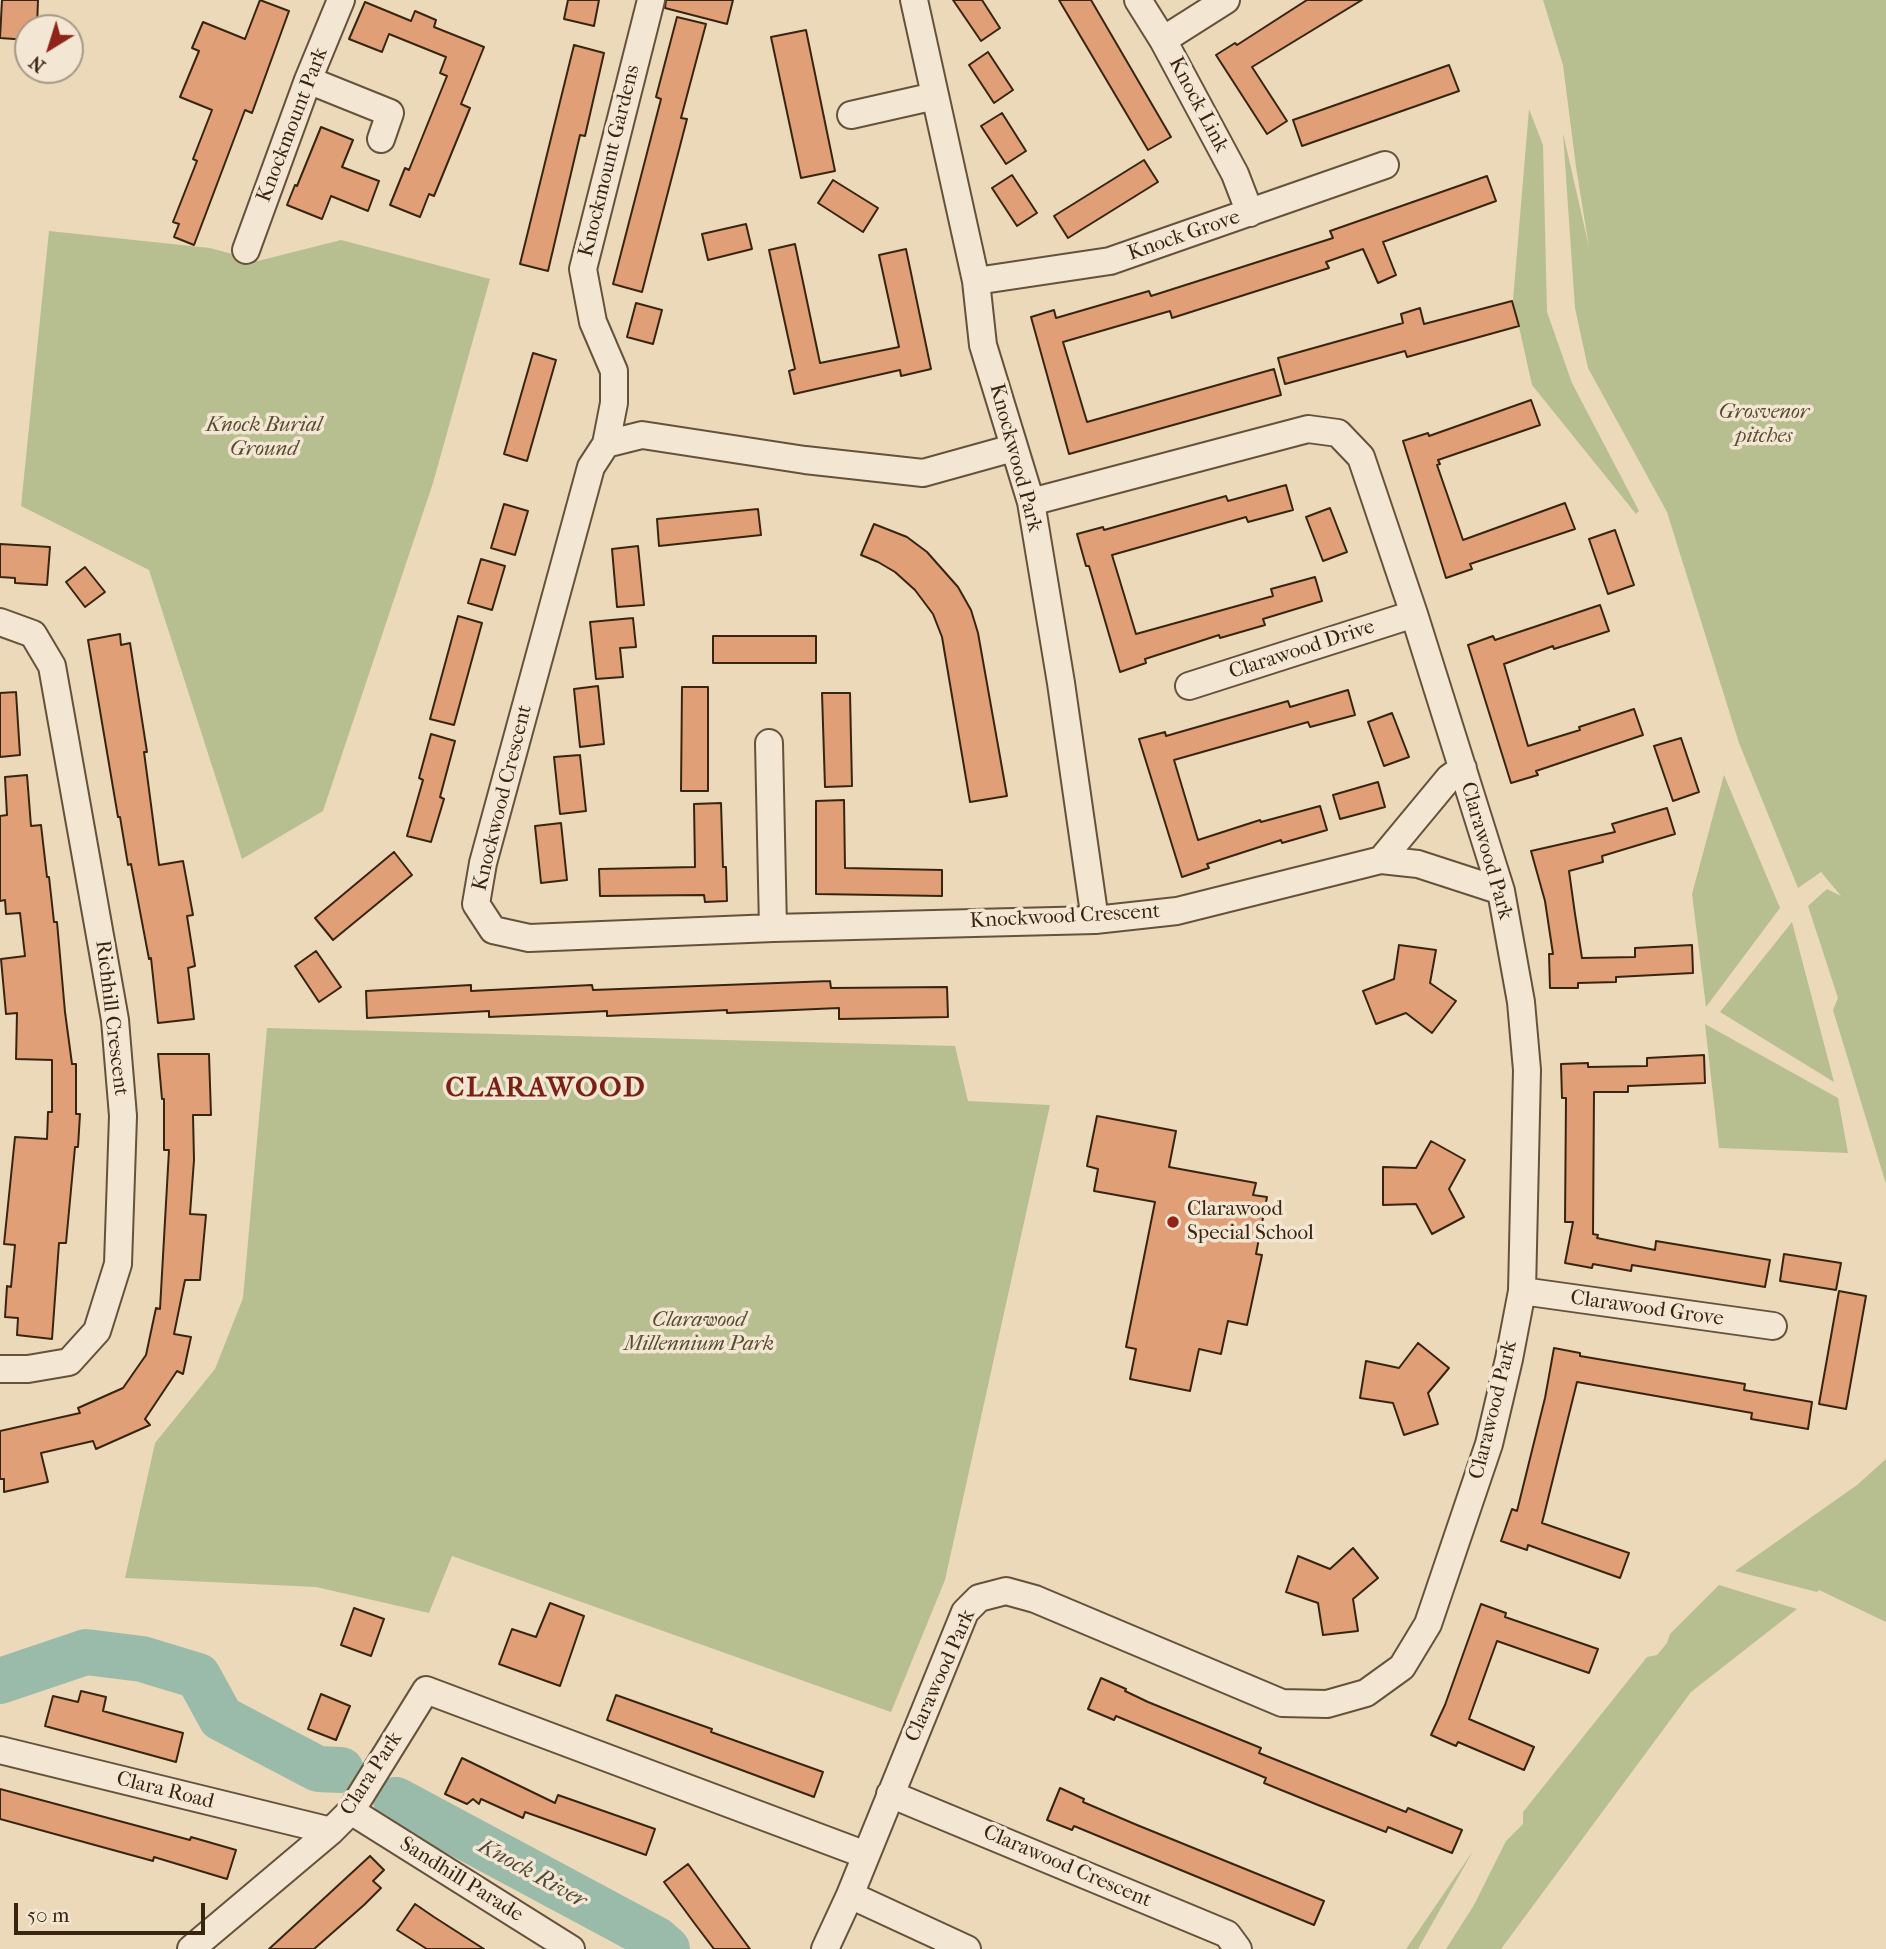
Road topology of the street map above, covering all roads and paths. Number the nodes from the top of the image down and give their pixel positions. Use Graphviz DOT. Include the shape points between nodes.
graph roads {
  1 [pos="341,0"];
  2 [pos="651,0"];
  3 [pos="914,0"];
  4 [pos="1138,0"];
  5 [pos="1226,0"];
  6 [pos="1163,40"];
  7 [pos="308,80"];
  8 [pos="935,96"];
  9 [pos="851,115"];
  10 [pos="381,139"];
  11 [pos="1385,165"];
  12 [pos="1250,214"];
  13 [pos="246,250"];
  14 [pos="976,281"];
  15 [pos="606,444"];
  16 [pos="1013,447"];
  17 [pos="1031,502"];
  18 [pos="1415,614"];
  19 [pos="0,622"];
  20 [pos="1189,686"];
  21 [pos="769,743"];
  22 [pos="1462,768"];
  23 [pos="1381,860"];
  24 [pos="1501,891"];
  25 [pos="1095,920"];
  26 [pos="773,928"];
  27 [pos="1522,1292"];
  28 [pos="1773,1326"];
  29 [pos="0,1369"];
  30 [pos="0,1750"];
  31 [pos="890,1794"];
  32 [pos="351,1811"];
  33 [pos="331,1831"];
  34 [pos="866,1855"];
  35 [pos="850,1895"];
  36 [pos="191,1949"];
  37 [pos="571,1949"];
  38 [pos="825,1949"];
  39 [pos="967,1949"];
  40 [pos="1238,1949"];
  1 -- 7 [label="street, Knockmount Park"];
  2 -- 15 [label="street, Knockmount Gardens" via="583,269 593,322 614,371"];
  3 -- 8 [label="street, Knockwood Park"];
  4 -- 6 [label="street, Knock Link"];
  5 -- 6 [label="street"];
  6 -- 12 [label="street, Knock Link" via="1235,174"];
  7 -- 10 [label="street" via="390,113"];
  7 -- 13 [label="street, Knockmount Park"];
  8 -- 9 [label="street"];
  8 -- 14 [label="street, Knockwood Park"];
  11 -- 12 [label="street, Knock Grove"];
  12 -- 14 [label="street, Knock Grove" via="1111,261"];
  14 -- 16 [label="street, Knockwood Park" via="983,345"];
  15 -- 16 [label="street" via="642,435 923,473"];
  15 -- 26 [label="street, Knockwood Crescent" via="591,467 483,863 476,904 493,930 529,938"];
  16 -- 17 [label="street, Knockwood Park"];
  17 -- 18 [label="street, Clarawood Park" via="1308,429 1338,433 1361,457"];
  17 -- 25 [label="street, Knockwood Park"];
  18 -- 20 [label="street, Clarawood Drive"];
  18 -- 22 [label="street, Clarawood Park"];
  19 -- 29 [label="street, Richhill Crescent" via="33,634 52,666 116,1020 123,1116 118,1264 97,1331 69,1362 29,1370"];
  21 -- 26 [label="street"];
  22 -- 23 [label="street"];
  22 -- 24 [label="street, Clarawood Park"];
  23 -- 24 [label="street, Knockwood Crescent" via="1418,864"];
  23 -- 25 [label="street, Knockwood Crescent" via="1177,911"];
  24 -- 27 [label="street, Clarawood Park" via="1521,1002 1527,1070"];
  25 -- 26 [label="street, Knockwood Crescent"];
  27 -- 28 [label="street, Clarawood Grove"];
  27 -- 31 [label="street, Clarawood Park" via="1489,1444 1428,1624 1402,1667 1366,1693 1327,1704 1282,1703 1006,1591 979,1598 965,1612"];
  30 -- 33 [label="street, Clara Road"];
  31 -- 34 [label="street, Clarawood Park"];
  31 -- 40 [label="street, Clarawood Crescent" via="1227,1934"];
  32 -- 33 [label="street, Clara Park"];
  32 -- 34 [label="street, Clara Park" via="426,1690"];
  32 -- 37 [label="street, Sandhill Parade"];
  33 -- 36 [label="street, Clara Park"];
  34 -- 35 [label="street, Clarawood Park"];
  35 -- 38 [label="street, Clarawood Park"];
  35 -- 39 [label="street"];
}
